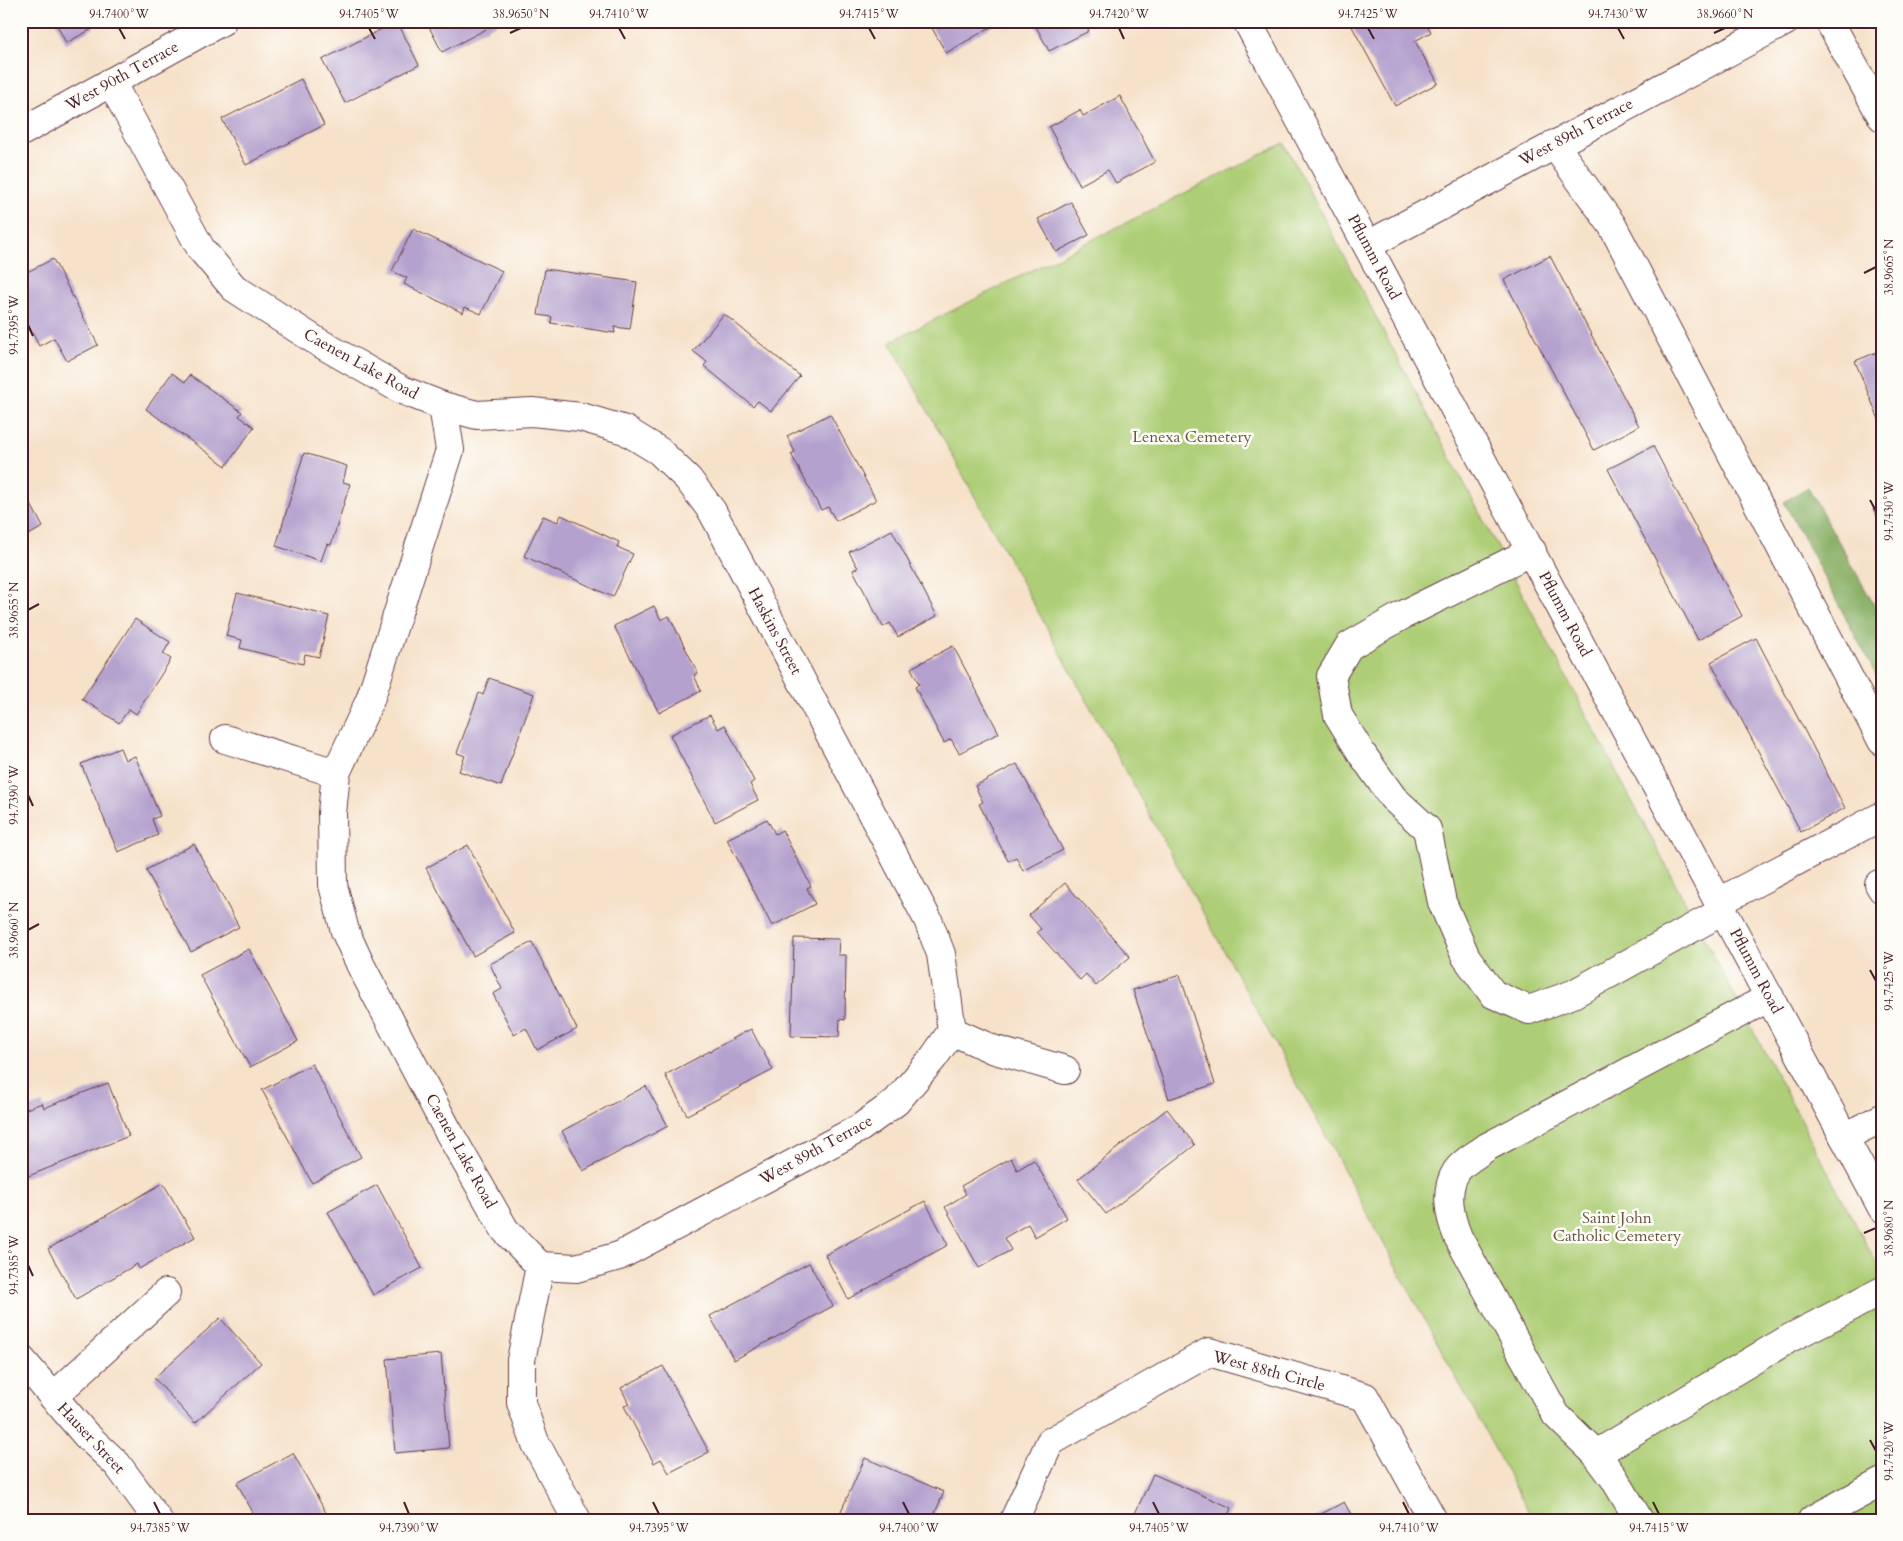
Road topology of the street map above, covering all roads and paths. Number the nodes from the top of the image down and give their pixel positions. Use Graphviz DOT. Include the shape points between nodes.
graph roads {
  1 [pos="222,21"];
  2 [pos="1247,21"];
  3 [pos="1786,21"];
  4 [pos="1829,21"];
  5 [pos="111,82"];
  6 [pos="1882,117"];
  7 [pos="21,132"];
  8 [pos="1554,144"];
  9 [pos="1368,245"];
  10 [pos="443,406"];
  11 [pos="1532,551"];
  12 [pos="225,738"];
  13 [pos="1882,741"];
  14 [pos="336,773"];
  15 [pos="1882,816"];
  16 [pos="1721,907"];
  17 [pos="1770,997"];
  18 [pos="952,1030"];
  19 [pos="1065,1070"];
  20 [pos="1882,1118"];
  21 [pos="1844,1137"];
  22 [pos="1882,1208"];
  23 [pos="540,1266"];
  24 [pos="1882,1291"];
  25 [pos="166,1293"];
  26 [pos="21,1359"];
  27 [pos="53,1397"];
  28 [pos="1596,1454"];
  29 [pos="1882,1482"];
  30 [pos="158,1520"];
  31 [pos="577,1520"];
  32 [pos="1014,1520"];
  33 [pos="1433,1520"];
  34 [pos="1639,1520"];
  35 [pos="1812,1520"];
  1 -- 5 [label="street, West 90th Terrace"];
  2 -- 9 [label="street, Pflumm Road"];
  3 -- 8 [label="street, West 89th Terrace"];
  4 -- 6 [label="street"];
  5 -- 7 [label="street, West 90th Terrace"];
  5 -- 10 [label="street, Caenen Lake Road" via="201,249 234,288 318,342 402,390"];
  8 -- 9 [label="street, West 89th Terrace"];
  8 -- 13 [label="street" via="1612,224"];
  9 -- 11 [label="street, Pflumm Road"];
  10 -- 14 [label="street, Caenen Lake Road" via="450,450 370,700"];
  10 -- 18 [label="street, Haskins Street" via="477,415 532,412 581,417 626,430 659,451 688,479 712,511 928,920 941,954"];
  11 -- 16 [label="street, Pflumm Road"];
  11 -- 16 [label="street" via="1348,646 1330,676 1338,715 1357,746 1393,798 1428,829 1442,902 1466,957 1493,994 1529,1010 1573,994"];
  12 -- 14 [label="street"];
  14 -- 23 [label="street, Caenen Lake Road" via="332,813 333,885 345,931 433,1103 505,1230"];
  15 -- 16 [label="street"];
  16 -- 17 [label="street, Pflumm Road"];
  17 -- 21 [label="street, Pflumm Road"];
  17 -- 28 [label="street" via="1487,1147 1456,1172 1450,1191 1450,1218 1458,1237 1556,1415"];
  18 -- 19 [label="street" via="992,1049"];
  18 -- 23 [label="street, West 89th Terrace" via="896,1102 860,1128 619,1256 576,1268"];
  20 -- 21 [label="street"];
  21 -- 22 [label="street, Pflumm Road"];
  23 -- 31 [label="street" via="522,1360 521,1403 535,1442"];
  24 -- 28 [label="street" via="1790,1338"];
  25 -- 27 [label="street"];
  26 -- 27 [label="street, Hauser Street"];
  27 -- 30 [label="street, Hauser Street" via="117,1464"];
  28 -- 34 [label="street"];
  29 -- 35 [label="street"];
  32 -- 33 [label="street, West 88th Circle" via="1050,1442 1209,1352 1365,1397"];
}
